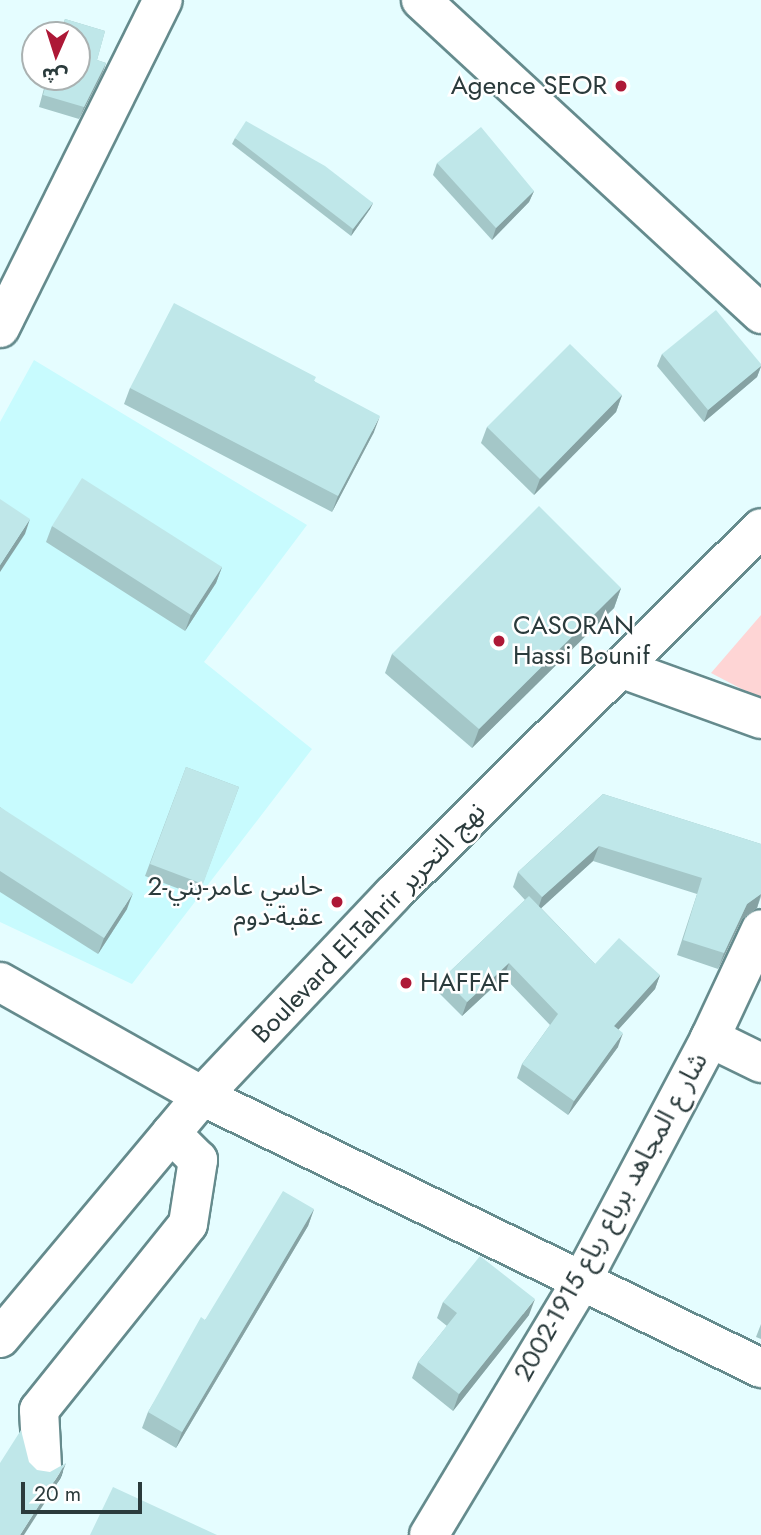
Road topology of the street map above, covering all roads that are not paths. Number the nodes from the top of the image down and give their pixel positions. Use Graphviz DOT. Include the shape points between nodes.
graph roads {
  1 [pos="163,0"];
  2 [pos="421,0"];
  3 [pos="761,314"];
  4 [pos="0,328"];
  5 [pos="761,528"];
  6 [pos="623,669"];
  7 [pos="761,719"];
  8 [pos="761,929"];
  9 [pos="0,982"];
  10 [pos="710,1038"];
  11 [pos="761,1063"];
  12 [pos="202,1096"];
  13 [pos="171,1133"];
  14 [pos="581,1282"];
  15 [pos="0,1338"];
  16 [pos="761,1368"];
  17 [pos="42,1467"];
  18 [pos="429,1535"];
  1 -- 4 [label="street"];
  2 -- 3 [label="street"];
  5 -- 6 [label="street, Boulevard El-Tahrir نهج التحرير"];
  6 -- 7 [label="street"];
  6 -- 12 [label="street, Boulevard El-Tahrir نهج التحرير" via="392,895"];
  8 -- 10 [label="street, شار ع المجاهد برباع رباع 1915-2002"];
  9 -- 12 [label="street"];
  10 -- 11 [label="street"];
  10 -- 14 [label="street, شار ع المجاهد برباع رباع 1915-2002"];
  12 -- 13 [label="street, Boulevard El-Tahrir نهج التحرير"];
  12 -- 14 [label="street"];
  13 -- 15 [label="street, Boulevard El-Tahrir نهج التحرير"];
  13 -- 17 [label="street" via="198,1160 188,1224 39,1410"];
  14 -- 16 [label="street"];
  14 -- 18 [label="street, شار ع المجاهد برباع رباع 1915-2002"];
}
